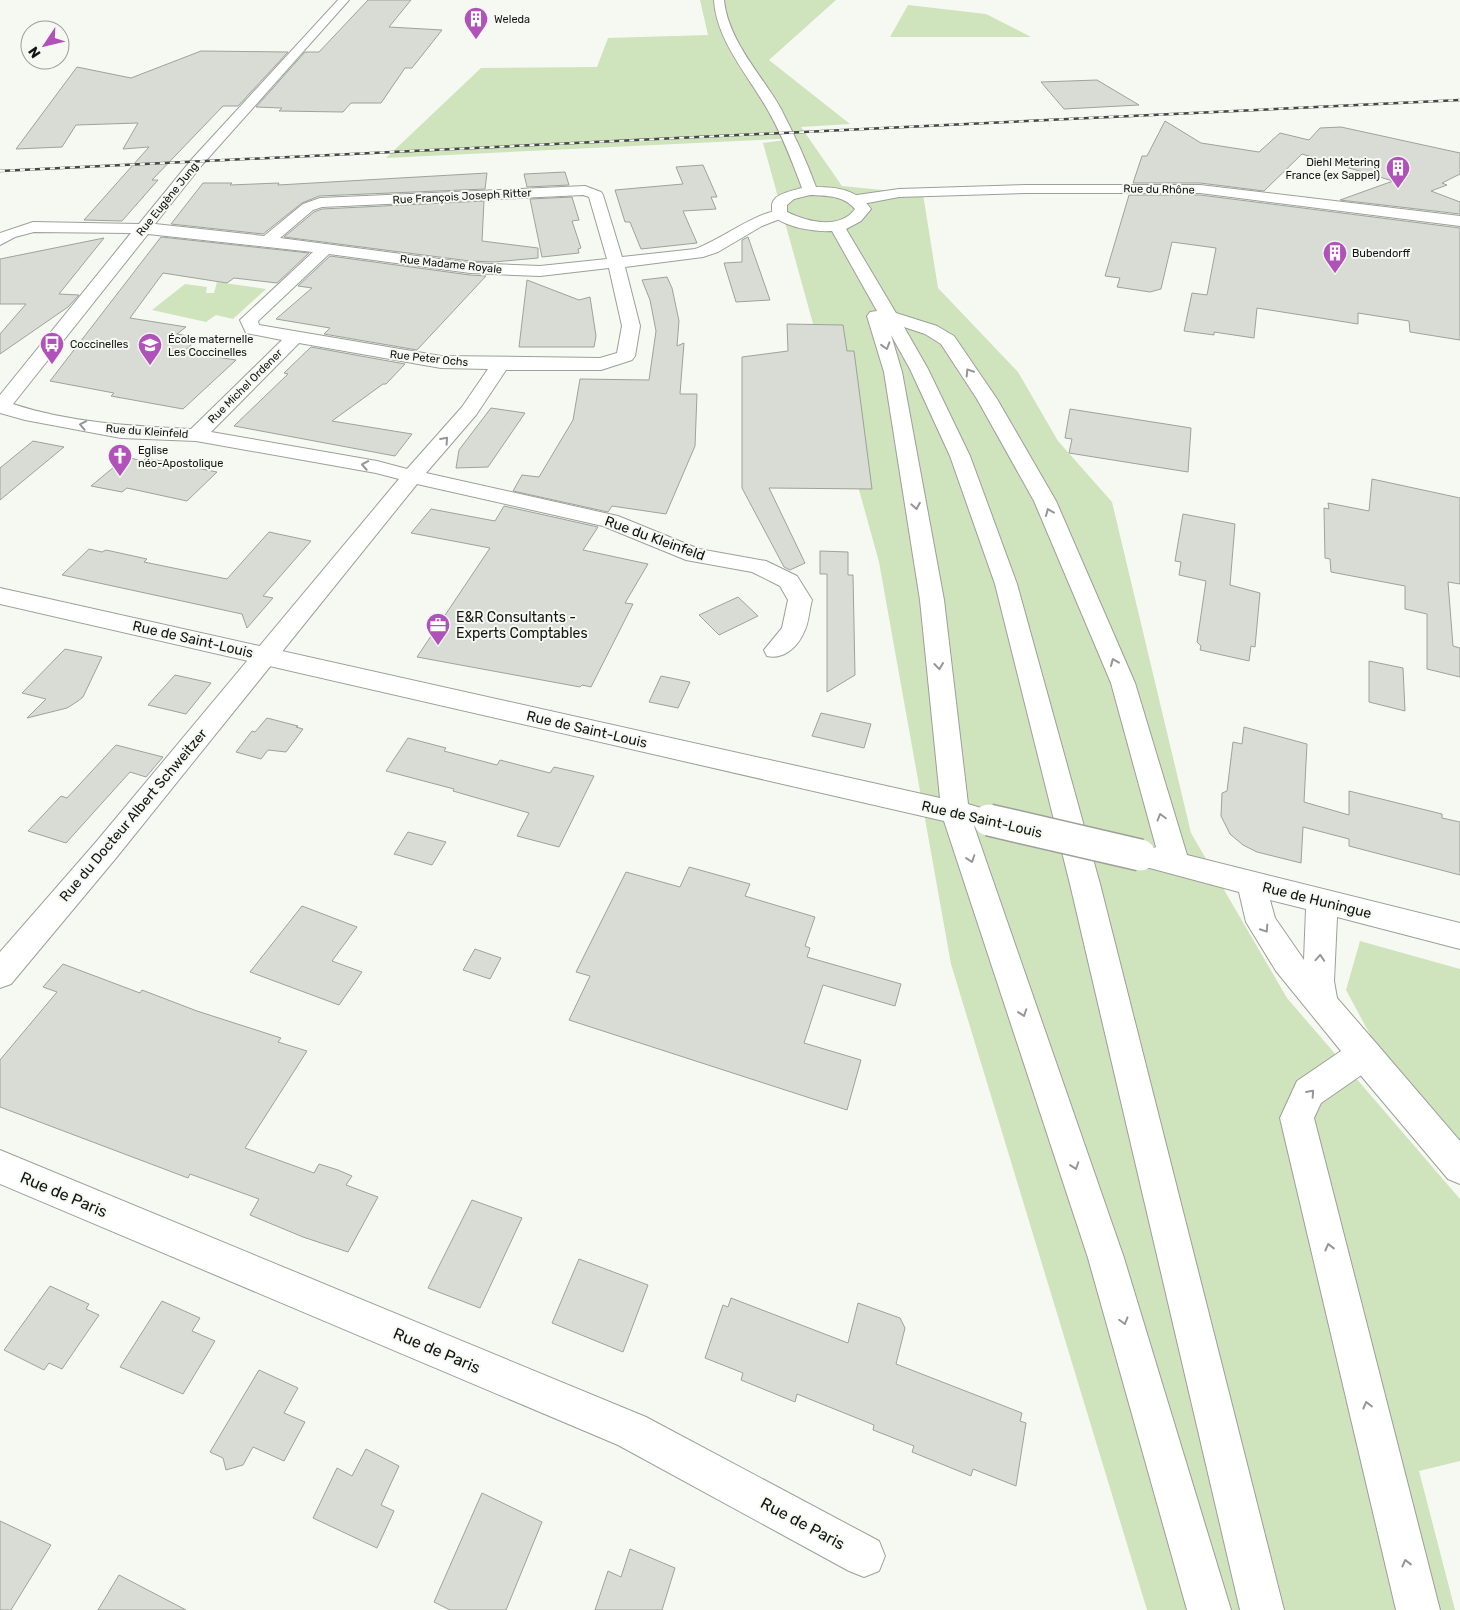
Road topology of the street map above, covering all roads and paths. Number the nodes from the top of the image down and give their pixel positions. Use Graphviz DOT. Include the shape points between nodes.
graph roads {
  1 [pos="344,0"];
  2 [pos="719,0"];
  3 [pos="810,191"];
  4 [pos="857,200"];
  5 [pos="780,214"];
  6 [pos="1460,222"];
  7 [pos="837,226"];
  8 [pos="143,228"];
  9 [pos="0,240"];
  10 [pos="267,240"];
  11 [pos="325,249"];
  12 [pos="616,263"];
  13 [pos="886,309"];
  14 [pos="294,338"];
  15 [pos="498,364"];
  16 [pos="0,406"];
  17 [pos="196,435"];
  18 [pos="412,476"];
  19 [pos="0,596"];
  20 [pos="776,650"];
  21 [pos="266,656"];
  22 [pos="955,812"];
  23 [pos="1175,864"];
  24 [pos="1250,883"];
  25 [pos="1320,901"];
  26 [pos="1460,936"];
  27 [pos="0,974"];
  28 [pos="1323,1007"];
  29 [pos="1364,1054"];
  30 [pos="0,1167"];
  31 [pos="1460,1167"];
  32 [pos="864,1556"];
  33 [pos="1209,1610"];
  34 [pos="1262,1610"];
  35 [pos="1418,1610"];
  1 -- 8 [label="street, Rue Eugène Jung" via="196,162"];
  2 -- 3 [label="street" via="719,11 740,54 773,108"];
  3 -- 4 [label="street" via="837,193"];
  3 -- 5 [label="street" via="789,196 779,203"];
  4 -- 6 [label="street, Rue du Rhône" via="899,193 1200,189"];
  4 -- 7 [label="street" via="862,209 855,220"];
  5 -- 7 [label="street" via="791,221 812,226"];
  5 -- 12 [label="street, Rue Madame Royale" via="757,223 712,250"];
  7 -- 13 [label="street"];
  8 -- 9 [label="street, Rue Madame Royale" via="33,227"];
  8 -- 10 [label="street, Rue Madame Royale"];
  8 -- 16 [label="street, Rue Eugène Jung"];
  10 -- 11 [label="street, Rue Madame Royale"];
  10 -- 12 [label="street, Rue François Joseph Ritter" via="308,207 320,203 586,190 596,194"];
  11 -- 12 [label="street, Rue Madame Royale" via="470,268 540,271"];
  11 -- 14 [label="street, Rue Peter Ochs" via="249,320 252,329"];
  12 -- 15 [label="street, Rue Peter Ochs" via="631,326 626,356 601,364"];
  13 -- 22 [label="street, one-way" via="875,311 893,372 932,600"];
  23 -- 13 [label="street, one-way" via="1123,683 1045,501 987,399 948,340"];
  13 -- 34 [label="street" via="960,456 1006,584 1083,875"];
  14 -- 15 [label="street, Rue Peter Ochs" via="422,360"];
  14 -- 17 [label="street, Rue Michel Ordener"];
  18 -- 15 [label="street, one-way" via="458,426 484,392"];
  17 -- 16 [label="street, Rue du Kleinfeld, one-way" via="121,432 24,414"];
  18 -- 17 [label="street, Rue du Kleinfeld, one-way"];
  18 -- 20 [label="street, Rue du Kleinfeld" via="610,520 694,555 758,566 789,581 800,600 793,631"];
  18 -- 21 [label="street"];
  19 -- 21 [label="street, Rue de Saint-Louis"];
  21 -- 22 [label="street, Rue de Saint-Louis"];
  21 -- 27 [label="street, Rue du Docteur Albert Schweitzer"];
  22 -- 23 [label="street, Rue de Saint-Louis, bridge"];
  22 -- 33 [label="street, one-way" via="1106,1258"];
  23 -- 24 [label="street, Rue de Huningue"];
  24 -- 25 [label="street, Rue de Huningue"];
  24 -- 28 [label="street, one-way" via="1261,922 1287,962"];
  25 -- 26 [label="street, Rue de Huningue"];
  28 -- 25 [label="street, one-way" via="1318,981"];
  28 -- 29 [label="street"];
  29 -- 31 [label="street"];
  35 -- 29 [label="street, one-way" via="1297,1118 1309,1092"];
  30 -- 32 [label="street, Rue de Paris" via="632,1431"];
}
